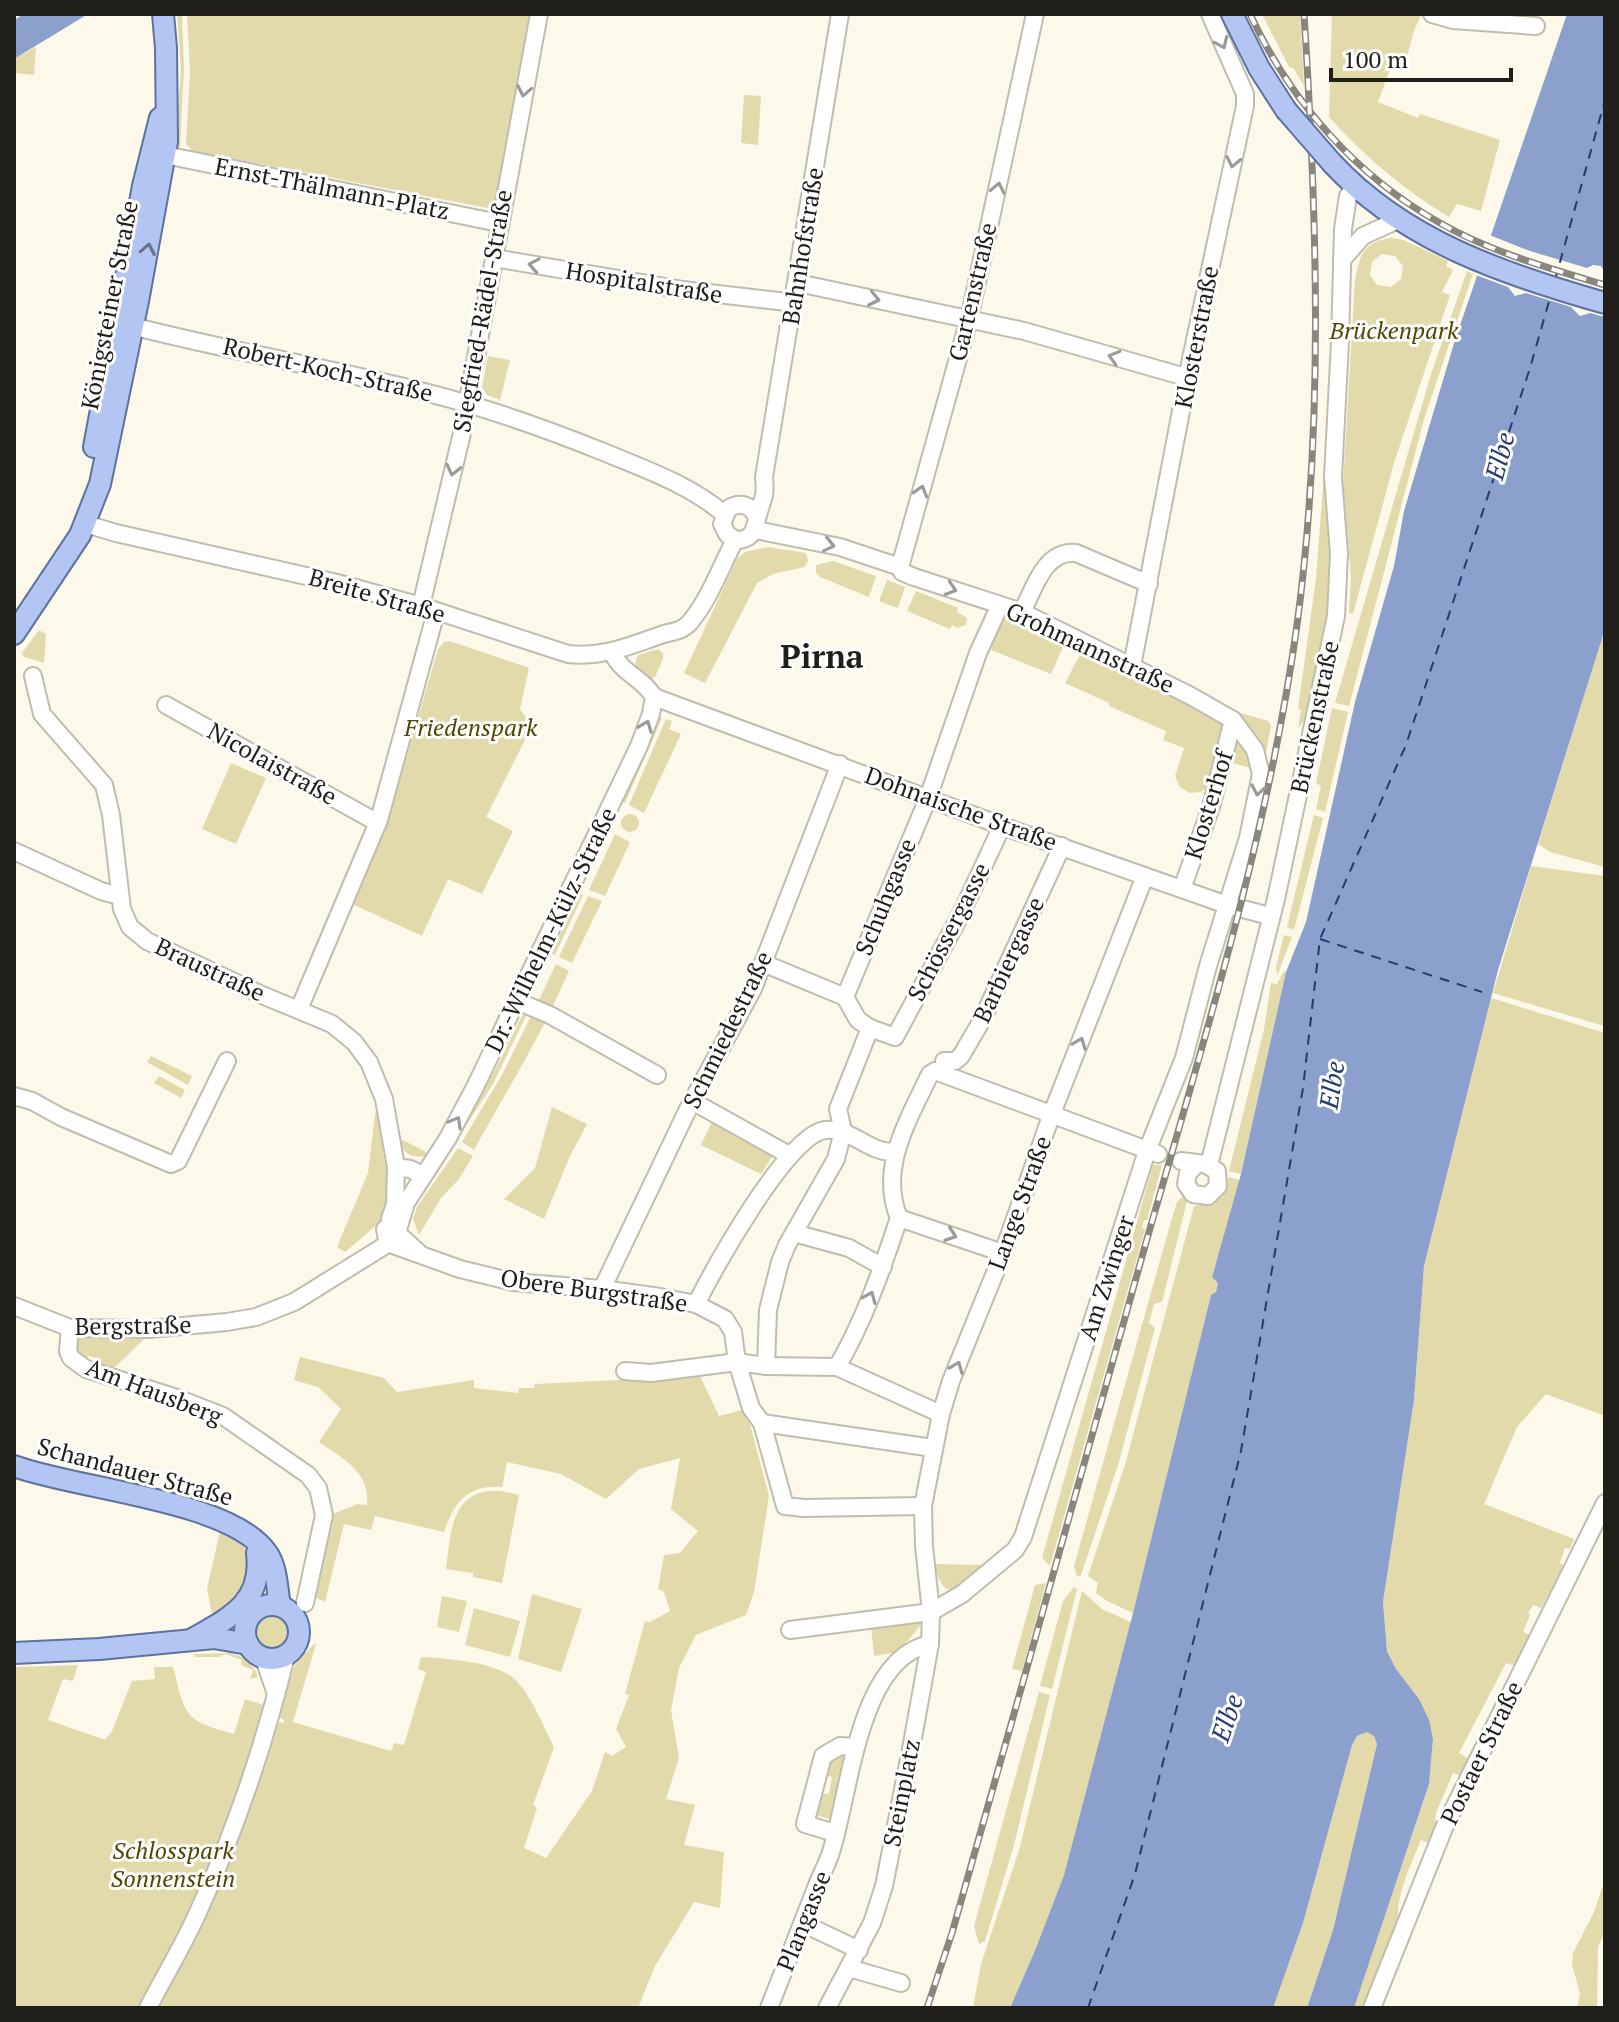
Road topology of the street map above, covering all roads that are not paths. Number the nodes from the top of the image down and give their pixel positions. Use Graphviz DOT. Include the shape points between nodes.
graph roads {
  1 [pos="163,14"];
  2 [pos="539,14"];
  3 [pos="840,14"];
  4 [pos="1035,14"];
  5 [pos="1210,14"];
  6 [pos="1232,14"];
  7 [pos="1432,14"];
  8 [pos="1536,26"];
  9 [pos="166,95"];
  10 [pos="165,155"];
  11 [pos="1355,186"];
  12 [pos="1398,220"];
  13 [pos="499,223"];
  14 [pos="494,258"];
  15 [pos="1342,260"];
  16 [pos="798,283"];
  17 [pos="795,303"];
  18 [pos="1605,303"];
  19 [pos="969,319"];
  20 [pos="125,324"];
  21 [pos="1189,378"];
  22 [pos="467,404"];
  23 [pos="744,515"];
  24 [pos="86,524"];
  25 [pos="731,537"];
  26 [pos="900,567"];
  27 [pos="1149,584"];
  28 [pos="1000,605"];
  29 [pos="428,609"];
  30 [pos="1022,612"];
  31 [pos="18,622"];
  32 [pos="612,652"];
  33 [pos="1132,666"];
  34 [pos="33,676"];
  35 [pos="654,697"];
  36 [pos="166,705"];
  37 [pos="1233,720"];
  38 [pos="840,764"];
  39 [pos="928,798"];
  40 [pos="378,823"];
  41 [pos="1002,826"];
  42 [pos="1062,846"];
  43 [pos="14,851"];
  44 [pos="1145,876"];
  45 [pos="1182,889"];
  46 [pos="120,896"];
  47 [pos="1227,905"];
  48 [pos="1270,916"];
  49 [pos="763,963"];
  50 [pos="845,997"];
  51 [pos="517,1001"];
  52 [pos="299,1009"];
  53 [pos="870,1028"];
  54 [pos="227,1061"];
  55 [pos="942,1066"];
  56 [pos="657,1075"];
  57 [pos="14,1096"];
  58 [pos="691,1103"];
  59 [pos="1051,1116"];
  60 [pos="843,1131"];
  61 [pos="894,1152"];
  62 [pos="1153,1153"];
  63 [pos="790,1155"];
  64 [pos="1195,1164"];
  65 [pos="396,1167"];
  66 [pos="422,1175"];
  67 [pos="400,1204"];
  68 [pos="899,1218"];
  69 [pos="794,1233"];
  70 [pos="390,1235"];
  71 [pos="1003,1253"];
  72 [pos="883,1267"];
  73 [pos="602,1289"];
  74 [pos="696,1304"];
  75 [pos="14,1306"];
  76 [pos="70,1328"];
  77 [pos="736,1356"];
  78 [pos="766,1366"];
  79 [pos="837,1367"];
  80 [pos="625,1371"];
  81 [pos="941,1414"];
  82 [pos="762,1423"];
  83 [pos="933,1448"];
  84 [pos="14,1466"];
  85 [pos="1605,1503"];
  86 [pos="923,1506"];
  87 [pos="242,1529"];
  88 [pos="924,1537"];
  89 [pos="257,1553"];
  90 [pos="305,1603"];
  91 [pos="271,1606"];
  92 [pos="931,1612"];
  93 [pos="790,1630"];
  94 [pos="246,1636"];
  95 [pos="204,1638"];
  96 [pos="930,1644"];
  97 [pos="14,1653"];
  98 [pos="286,1656"];
  99 [pos="264,1659"];
  100 [pos="276,1695"];
  101 [pos="854,1747"];
  102 [pos="835,1833"];
  103 [pos="804,1924"];
  104 [pos="859,1950"];
  105 [pos="849,1968"];
  106 [pos="901,1983"];
  107 [pos="148,2008"];
  108 [pos="769,2008"];
  109 [pos="827,2008"];
  110 [pos="1372,2008"];
  1 -- 9 [label="main road, Königsteiner Straße"];
  2 -- 13 [label="street, Siegfried-Rädel-Straße, one-way"];
  3 -- 16 [label="street, Bahnhofstraße"];
  19 -- 4 [label="street, Gartenstraße, one-way"];
  5 -- 21 [label="street, Klosterstraße, one-way" via="1245,94 1245,106"];
  6 -- 11 [label="main road, bridge" via="1286,110"];
  7 -- 8 [label="street"];
  9 -- 10 [label="main road, Königsteiner Straße"];
  9 -- 20 [label="main road, Königsteiner Straße" via="143,186"];
  10 -- 13 [label="street, Ernst-Thälmann-Platz"];
  20 -- 10 [label="main road, Königsteiner Straße, one-way"];
  11 -- 12 [label="main road"];
  11 -- 15 [label="street, Brückenstraße" via="1345,209"];
  12 -- 15 [label="street" via="1363,236"];
  12 -- 18 [label="main road" via="1518,277"];
  13 -- 14 [label="street, Siegfried-Rädel-Straße"];
  17 -- 14 [label="street, Hospitalstraße, one-way"];
  14 -- 22 [label="street, Siegfried-Rädel-Straße"];
  15 -- 48 [label="street, Brückenstraße" via="1333,477 1339,554 1336,616"];
  16 -- 17 [label="street, Bahnhofstraße"];
  16 -- 19 [label="street, one-way"];
  17 -- 23 [label="street, Bahnhofstraße" via="764,477 766,497"];
  21 -- 19 [label="street, one-way"];
  26 -- 19 [label="street, Gartenstraße, one-way"];
  20 -- 22 [label="street, Robert-Koch-Straße"];
  20 -- 24 [label="main road, Königsteiner Straße" via="87,489"];
  21 -- 27 [label="street, Klosterstraße"];
  22 -- 23 [label="street, Robert-Koch-Straße" via="717,497"];
  22 -- 29 [label="street, Siegfried-Rädel-Straße, one-way"];
  23 -- 25 [label="street" via="747,538"];
  23 -- 25 [label="street, Bahnhofstraße" via="722,524"];
  23 -- 26 [label="street, Grohmannstraße, one-way"];
  24 -- 29 [label="street, Breite Straße"];
  24 -- 31 [label="main road, Königsteiner Straße"];
  25 -- 32 [label="street, Breite Straße" via="683,617 666,634"];
  26 -- 28 [label="street, Grohmannstraße, one-way" via="914,577"];
  27 -- 30 [label="street" via="1065,552 1044,568"];
  27 -- 33 [label="street, Klosterstraße"];
  28 -- 30 [label="street, Grohmannstraße"];
  28 -- 39 [label="street, Schuhgasse"];
  29 -- 32 [label="street, Breite Straße" via="568,654"];
  29 -- 40 [label="street"];
  30 -- 33 [label="street, Grohmannstraße"];
  32 -- 35 [label="street" via="618,665"];
  33 -- 37 [label="street, Grohmannstraße"];
  34 -- 46 [label="street, Braustraße" via="42,714 104,785"];
  35 -- 38 [label="street, Dohnaische Straße"];
  51 -- 35 [label="street, Dr.-Wilhelm-Külz-Straße, one-way" via="635,755"];
  36 -- 40 [label="street, Nicolaistraße"];
  37 -- 45 [label="street, Klosterhof" via="1211,807"];
  37 -- 47 [label="street, Grohmannstraße, one-way" via="1255,750 1261,774"];
  38 -- 39 [label="street, Dohnaische Straße"];
  38 -- 49 [label="street, Schmiedestraße"];
  39 -- 41 [label="street, Dohnaische Straße"];
  39 -- 50 [label="street, Schuhgasse"];
  40 -- 52 [label="street"];
  41 -- 42 [label="street, Dohnaische Straße"];
  41 -- 53 [label="street, Schössergasse" via="895,1037"];
  42 -- 44 [label="street, Dohnaische Straße"];
  42 -- 55 [label="street, Barbiergasse" via="977,1030 961,1056"];
  43 -- 46 [label="street"];
  44 -- 45 [label="street, Dohnaische Straße"];
  59 -- 44 [label="street, Lange Straße, one-way"];
  45 -- 47 [label="street, Dohnaische Straße"];
  46 -- 52 [label="street, Braustraße" via="126,922 147,941"];
  47 -- 48 [label="street, Dohnaische Straße"];
  47 -- 62 [label="street, Am Zwinger"];
  48 -- 64 [label="street, Brückenstraße"];
  49 -- 50 [label="street"];
  49 -- 58 [label="street, Schmiedestraße"];
  50 -- 53 [label="street" via="858,1020"];
  51 -- 56 [label="street"];
  66 -- 51 [label="street, Dr.-Wilhelm-Külz-Straße, one-way" via="463,1111"];
  52 -- 65 [label="street, Braustraße" via="332,1024 369,1062 384,1099"];
  53 -- 60 [label="street" via="838,1109"];
  54 -- 57 [label="street" via="184,1164 163,1162"];
  55 -- 59 [label="street"];
  55 -- 61 [label="street, Barbiergasse" via="930,1074"];
  58 -- 63 [label="street"];
  58 -- 73 [label="street, Schmiedestraße"];
  59 -- 62 [label="street"];
  59 -- 71 [label="street, Lange Straße"];
  60 -- 61 [label="street"];
  60 -- 63 [label="street" via="813,1133"];
  60 -- 69 [label="street" via="836,1159"];
  61 -- 68 [label="street" via="892,1200"];
  62 -- 92 [label="street, Am Zwinger" via="1023,1537 1015,1550 962,1594"];
  63 -- 74 [label="street"];
  65 -- 66 [label="street"];
  65 -- 67 [label="street, Braustraße"];
  66 -- 67 [label="street, Dr.-Wilhelm-Külz-Straße"];
  67 -- 70 [label="street"];
  68 -- 71 [label="street, one-way"];
  68 -- 72 [label="street"];
  69 -- 72 [label="street" via="849,1248"];
  69 -- 78 [label="street" via="768,1310"];
  70 -- 73 [label="street, Obere Burgstraße" via="460,1269 513,1282"];
  70 -- 76 [label="street, Bergstraße" via="294,1302 256,1317 179,1327"];
  81 -- 71 [label="street, Lange Straße, one-way"];
  79 -- 72 [label="street, one-way"];
  73 -- 74 [label="street, Obere Burgstraße"];
  74 -- 77 [label="street, Obere Burgstraße" via="725,1319"];
  75 -- 76 [label="street, Bergstraße"];
  76 -- 90 [label="street, Am Hausberg" via="68,1351 77,1364 215,1412 308,1475 318,1488 324,1515"];
  77 -- 78 [label="street"];
  77 -- 80 [label="street" via="651,1373"];
  77 -- 82 [label="street, Obere Burgstraße" via="751,1408"];
  78 -- 79 [label="street"];
  79 -- 81 [label="street"];
  81 -- 83 [label="street, Lange Straße"];
  82 -- 83 [label="street"];
  82 -- 86 [label="street, Obere Burgstraße" via="785,1506"];
  83 -- 86 [label="street, Lange Straße"];
  84 -- 87 [label="main road, Schandauer Straße" via="162,1502"];
  85 -- 110 [label="street, Postaer Straße" via="1444,1828"];
  86 -- 88 [label="street, Lange Straße"];
  87 -- 89 [label="main road, Schandauer Straße"];
  87 -- 91 [label="main road, Schandauer Straße" via="269,1556"];
  88 -- 92 [label="street, Steinplatz"];
  89 -- 91 [label="main road, Schandauer Straße"];
  89 -- 95 [label="main road" via="251,1596 237,1614"];
  91 -- 94 [label="main road" via="249,1617"];
  91 -- 98 [label="main road" via="294,1616 299,1629 297,1644"];
  92 -- 93 [label="street"];
  92 -- 96 [label="street, Steinplatz"];
  94 -- 95 [label="main road"];
  94 -- 99 [label="main road" via="254,1653"];
  95 -- 97 [label="main road"];
  96 -- 101 [label="street, Plangasse" via="915,1647 882,1681"];
  96 -- 104 [label="street, Steinplatz" via="884,1886"];
  98 -- 99 [label="main road"];
  98 -- 100 [label="street"];
  99 -- 100 [label="street"];
  100 -- 107 [label="street" via="223,1853"];
  101 -- 102 [label="street, Plangasse"];
  101 -- 102 [label="street" via="840,1746 823,1756 805,1824"];
  102 -- 103 [label="street, Plangasse"];
  103 -- 104 [label="street"];
  103 -- 108 [label="street, Plangasse"];
  104 -- 105 [label="street, Steinplatz"];
  105 -- 106 [label="street"];
  105 -- 109 [label="street, Steinplatz"];
}
